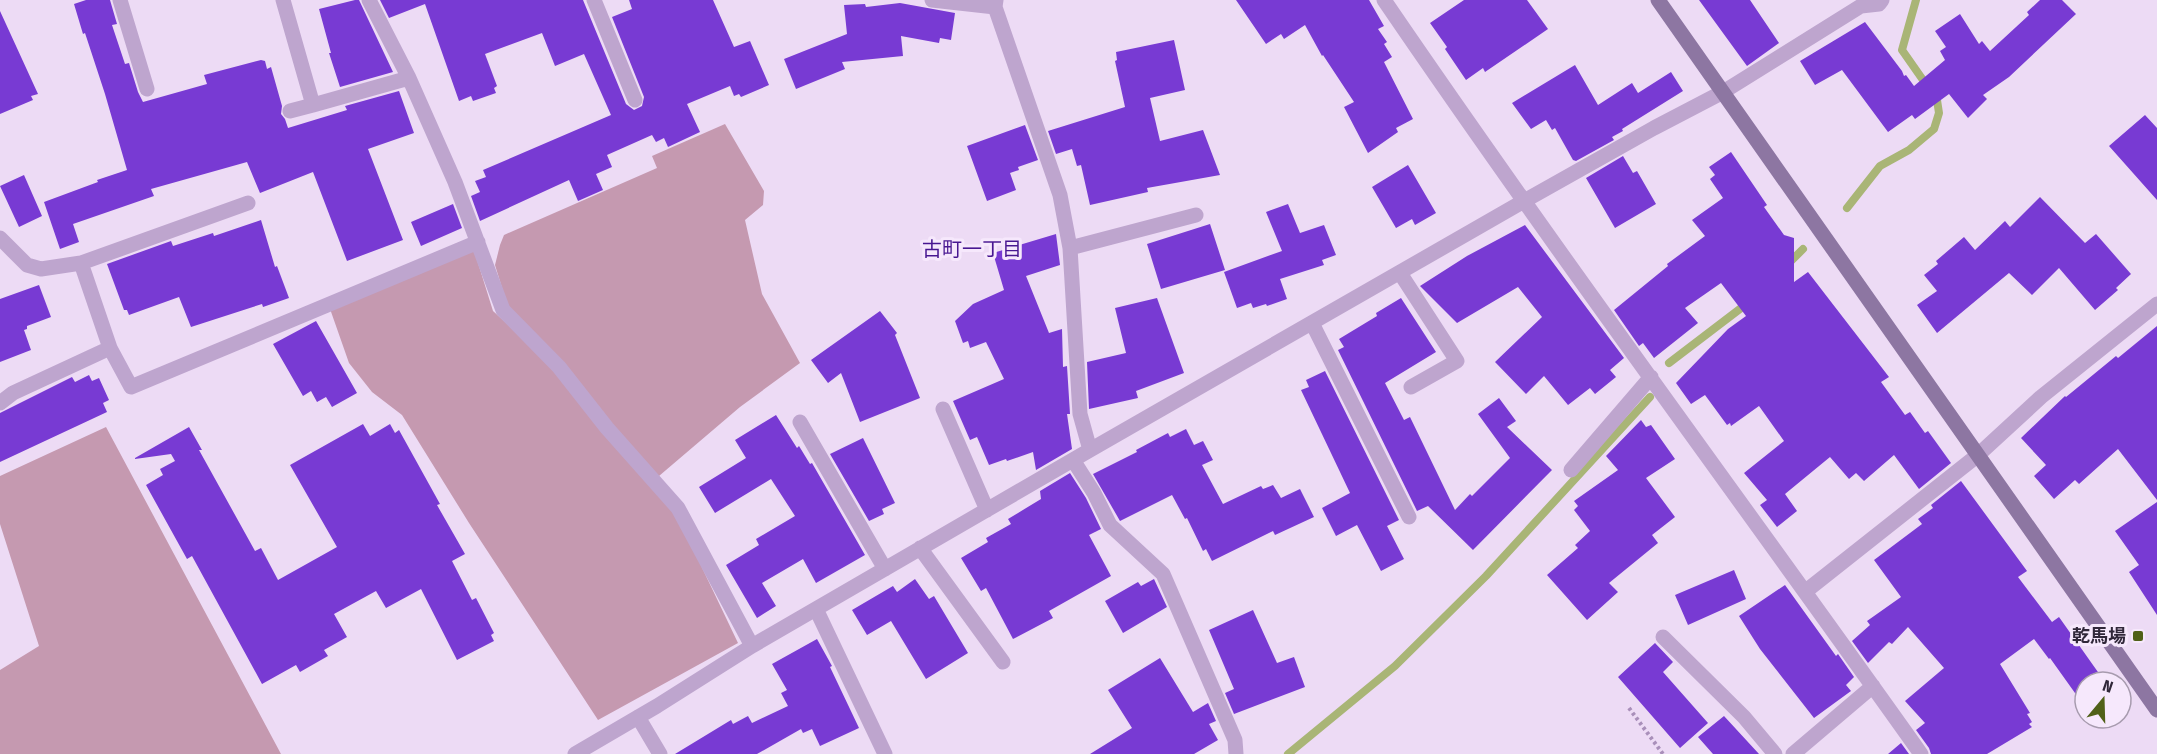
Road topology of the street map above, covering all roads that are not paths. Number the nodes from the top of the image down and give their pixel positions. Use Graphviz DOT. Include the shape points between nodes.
graph roads {
  1 [pos="120,0"];
  2 [pos="283,0"];
  3 [pos="369,0"];
  4 [pos="594,0"];
  5 [pos="932,0"];
  6 [pos="1384,0"];
  7 [pos="1658,0"];
  8 [pos="1882,0"];
  9 [pos="995,3"];
  10 [pos="1859,3"];
  11 [pos="409,78"];
  12 [pos="147,89"];
  13 [pos="1723,92"];
  14 [pos="635,100"];
  15 [pos="313,105"];
  16 [pos="290,111"];
  17 [pos="1524,201"];
  18 [pos="248,203"];
  19 [pos="1196,215"];
  20 [pos="0,238"];
  21 [pos="478,242"];
  22 [pos="1070,248"];
  23 [pos="81,263"];
  24 [pos="1400,273"];
  25 [pos="2157,304"];
  26 [pos="1312,323"];
  27 [pos="110,348"];
  28 [pos="1651,377"];
  29 [pos="1411,387"];
  30 [pos="0,403"];
  31 [pos="943,409"];
  32 [pos="800,422"];
  33 [pos="1090,450"];
  34 [pos="1978,455"];
  35 [pos="1073,460"];
  36 [pos="1571,470"];
  37 [pos="987,510"];
  38 [pos="1408,517"];
  39 [pos="920,548"];
  40 [pos="885,568"];
  41 [pos="1806,591"];
  42 [pos="816,609"];
  43 [pos="1663,637"];
  44 [pos="752,646"];
  45 [pos="1003,662"];
  46 [pos="1873,686"];
  47 [pos="2157,710"];
  48 [pos="638,717"];
  49 [pos="575,754"];
  50 [pos="660,754"];
  51 [pos="885,754"];
  52 [pos="1236,754"];
  53 [pos="1775,754"];
  54 [pos="1793,754"];
  55 [pos="1921,754"];
  1 -- 12 [label="street"];
  2 -- 15 [label="street"];
  3 -- 11 [label="street"];
  4 -- 14 [label="street"];
  5 -- 9 [label="street"];
  6 -- 17 [label="street"];
  7 -- 13 [label="street"];
  8 -- 10 [label="street" via="1880,4"];
  9 -- 22 [label="street" via="1060,195"];
  10 -- 13 [label="street"];
  11 -- 15 [label="street"];
  11 -- 21 [label="street"];
  13 -- 17 [label="street"];
  13 -- 34 [label="street"];
  15 -- 16 [label="street"];
  17 -- 24 [label="street"];
  17 -- 28 [label="street"];
  18 -- 23 [label="street"];
  19 -- 22 [label="street"];
  20 -- 23 [label="street" via="27,265 41,269"];
  21 -- 27 [label="street" via="131,387"];
  21 -- 44 [label="street" via="503,310 559,367 678,508"];
  22 -- 33 [label="street" via="1080,414"];
  23 -- 27 [label="street"];
  24 -- 26 [label="street"];
  24 -- 29 [label="street" via="1457,361"];
  25 -- 34 [label="street" via="2042,397"];
  26 -- 33 [label="street"];
  26 -- 38 [label="street"];
  27 -- 30 [label="street" via="13,393"];
  28 -- 36 [label="street"];
  28 -- 41 [label="street"];
  31 -- 37 [label="street"];
  32 -- 40 [label="street"];
  33 -- 35 [label="street"];
  34 -- 41 [label="street"];
  34 -- 47 [label="street"];
  35 -- 37 [label="street"];
  35 -- 52 [label="street" via="1110,525 1163,574 1235,740"];
  37 -- 39 [label="street"];
  39 -- 40 [label="street"];
  39 -- 45 [label="street"];
  40 -- 42 [label="street"];
  41 -- 46 [label="street"];
  42 -- 44 [label="street"];
  42 -- 51 [label="street"];
  43 -- 53 [label="street" via="1744,717"];
  44 -- 48 [label="street"];
  46 -- 54 [label="street"];
  46 -- 55 [label="street"];
  48 -- 49 [label="street"];
  48 -- 50 [label="street"];
}
